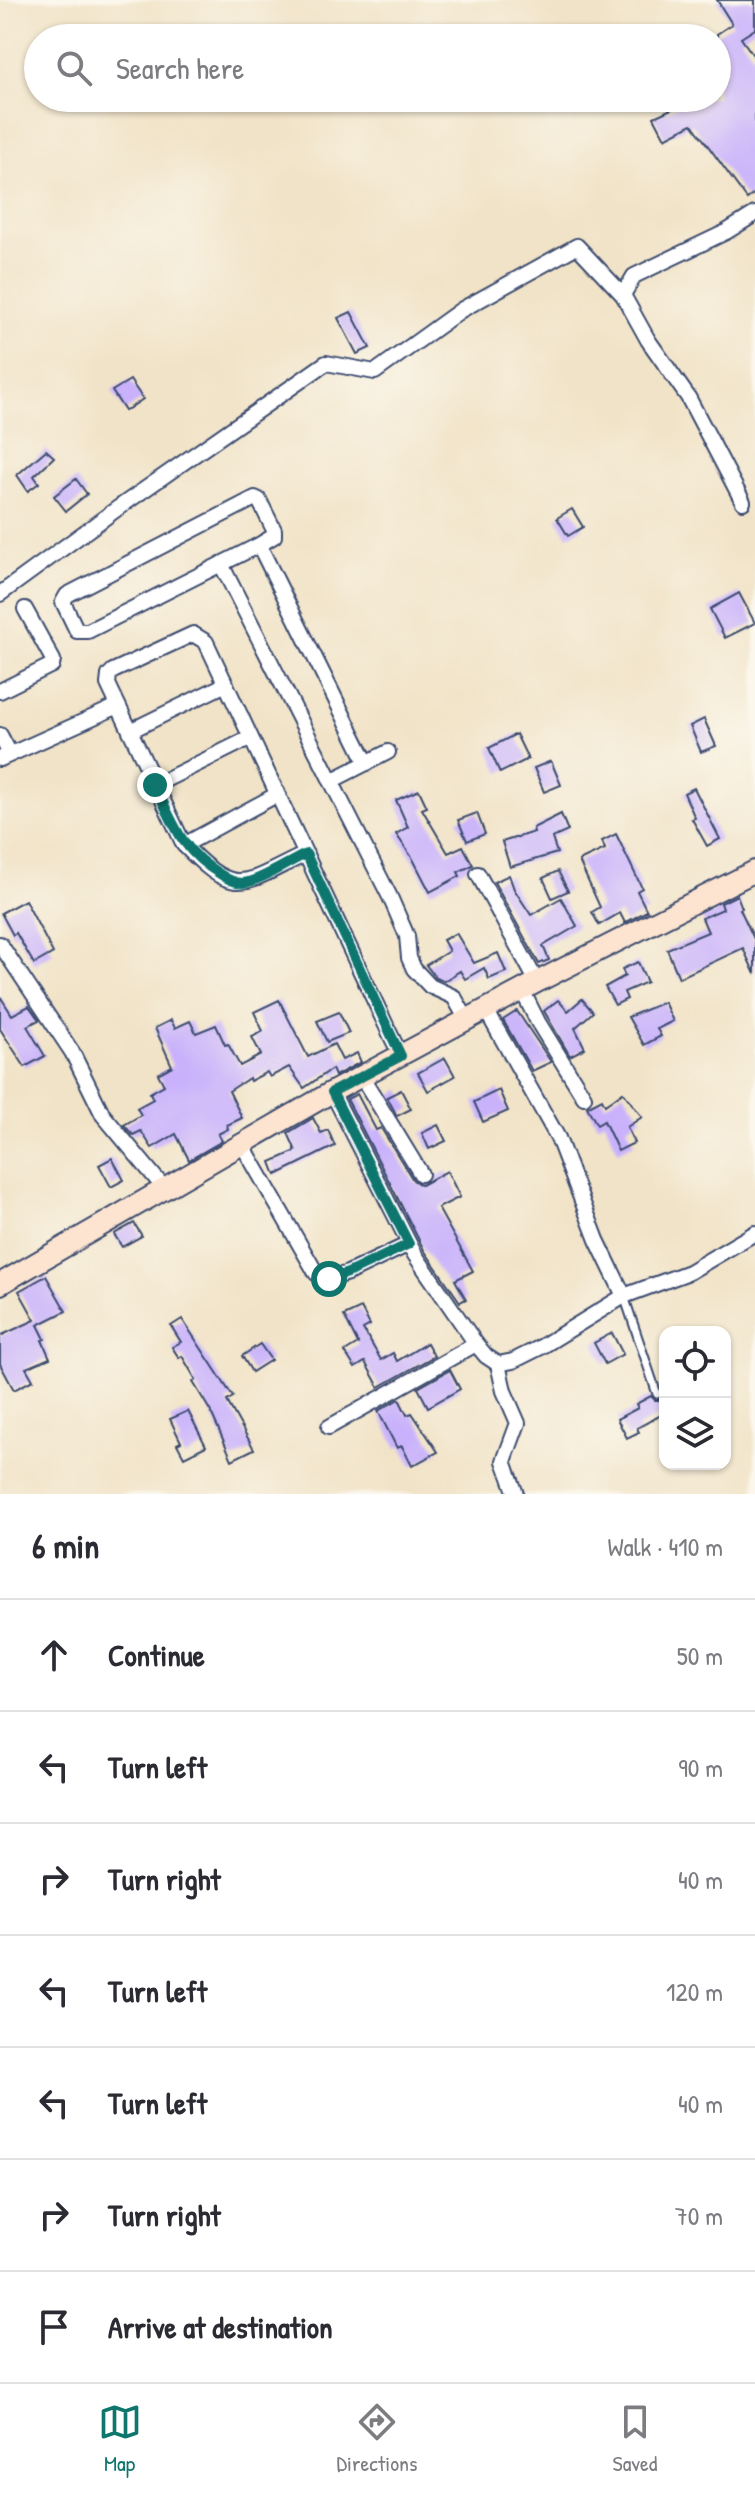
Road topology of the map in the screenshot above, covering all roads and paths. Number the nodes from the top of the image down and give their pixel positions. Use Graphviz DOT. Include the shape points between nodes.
graph roads {
  1 [pos="755,214"];
  2 [pos="623,295"];
  3 [pos="743,502"];
  4 [pos="259,545"];
  5 [pos="221,564"];
  6 [pos="0,594"];
  7 [pos="25,609"];
  8 [pos="226,684"];
  9 [pos="0,691"];
  10 [pos="118,706"];
  11 [pos="130,731"];
  12 [pos="0,735"];
  13 [pos="250,738"];
  14 [pos="388,752"];
  15 [pos="5,756"];
  16 [pos="367,763"];
  17 [pos="331,781"];
  18 [pos="155,785"];
  19 [pos="278,794"];
  20 [pos="184,845"];
  21 [pos="306,854"];
  22 [pos="755,871"];
  23 [pos="478,874"];
  24 [pos="0,944"];
  25 [pos="530,986"];
  26 [pos="486,1010"];
  27 [pos="467,1020"];
  28 [pos="401,1056"];
  29 [pos="362,1077"];
  30 [pos="332,1092"];
  31 [pos="584,1097"];
  32 [pos="242,1144"];
  33 [pos="421,1174"];
  34 [pos="164,1188"];
  35 [pos="755,1233"];
  36 [pos="409,1244"];
  37 [pos="0,1284"];
  38 [pos="624,1296"];
  39 [pos="476,1344"];
  40 [pos="498,1364"];
  41 [pos="657,1394"];
  42 [pos="329,1427"];
  43 [pos="516,1494"];
  1 -- 2 [label="street" via="634,276"];
  2 -- 3 [label="street" via="688,397"];
  2 -- 6 [label="street" via="577,246 461,310 375,372 326,363"];
  4 -- 5 [label="street"];
  4 -- 5 [label="street" via="274,536 274,530 255,498 67,595 63,602 82,633"];
  4 -- 16 [label="street"];
  5 -- 17 [label="street"];
  7 -- 9 [label="street" via="52,665"];
  8 -- 10 [label="street" via="206,642 193,634 113,671 108,684"];
  8 -- 11 [label="street"];
  8 -- 13 [label="street"];
  10 -- 11 [label="street"];
  10 -- 15 [label="street"];
  11 -- 18 [label="street"];
  12 -- 15 [label="street"];
  13 -- 18 [label="street"];
  13 -- 19 [label="street"];
  14 -- 16 [label="street"];
  16 -- 17 [label="street"];
  17 -- 27 [label="street" via="407,936 414,969 430,986 454,997"];
  18 -- 20 [label="street"];
  19 -- 20 [label="street"];
  19 -- 21 [label="street"];
  20 -- 21 [label="street" via="203,864 244,883"];
  21 -- 28 [label="street"];
  22 -- 25 [label="street"];
  23 -- 25 [label="street"];
  24 -- 34 [label="street" via="72,1052 103,1115"];
  25 -- 26 [label="street"];
  25 -- 31 [label="street" via="538,1022"];
  26 -- 27 [label="street"];
  26 -- 38 [label="street" via="558,1138"];
  27 -- 28 [label="street"];
  28 -- 29 [label="street"];
  29 -- 30 [label="street"];
  29 -- 33 [label="street"];
  30 -- 32 [label="street"];
  30 -- 36 [label="street"];
  32 -- 34 [label="street"];
  32 -- 36 [label="street" via="316,1273 329,1279 339,1276"];
  34 -- 37 [label="street"];
  35 -- 38 [label="street" via="689,1272"];
  36 -- 39 [label="street"];
  38 -- 40 [label="street" via="541,1347"];
  38 -- 41 [label="lane"];
  39 -- 40 [label="street"];
  39 -- 42 [label="street"];
  40 -- 43 [label="street" via="518,1423 504,1461"];
}
